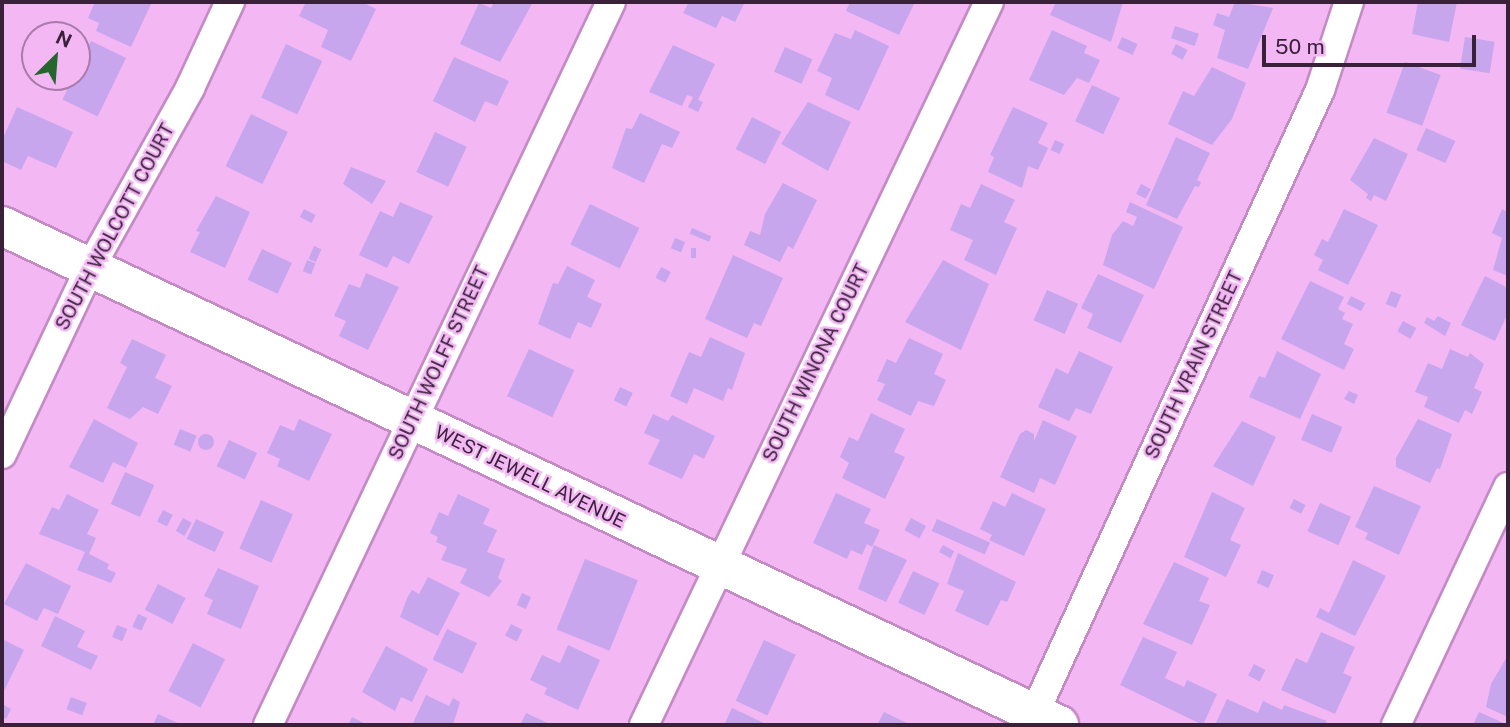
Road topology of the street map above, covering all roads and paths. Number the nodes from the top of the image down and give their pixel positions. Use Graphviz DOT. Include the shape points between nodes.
graph roads {
  1 [pos="230,2"];
  2 [pos="611,2"];
  3 [pos="989,2"];
  4 [pos="1349,2"];
  5 [pos="2,226"];
  6 [pos="90,268"];
  7 [pos="411,421"];
  8 [pos="2,454"];
  9 [pos="1508,487"];
  10 [pos="718,568"];
  11 [pos="1041,721"];
  12 [pos="268,725"];
  13 [pos="644,725"];
  14 [pos="1396,725"];
  1 -- 6 [label="street, SOUTH WOLCOTT COURT" via="190,88"];
  2 -- 7 [label="street, SOUTH WOLFF STREET"];
  3 -- 10 [label="street, SOUTH WINONA COURT"];
  4 -- 11 [label="street, SOUTH VRAIN STREET" via="1320,90"];
  5 -- 6 [label="main road, WEST JEWELL AVENUE"];
  6 -- 7 [label="main road, WEST JEWELL AVENUE"];
  6 -- 8 [label="street, SOUTH WOLCOTT COURT"];
  7 -- 10 [label="main road, WEST JEWELL AVENUE"];
  7 -- 12 [label="street, SOUTH WOLFF STREET"];
  9 -- 14 [label="street"];
  10 -- 11 [label="main road, WEST JEWELL AVENUE"];
  10 -- 13 [label="street, SOUTH WINONA COURT"];
}
